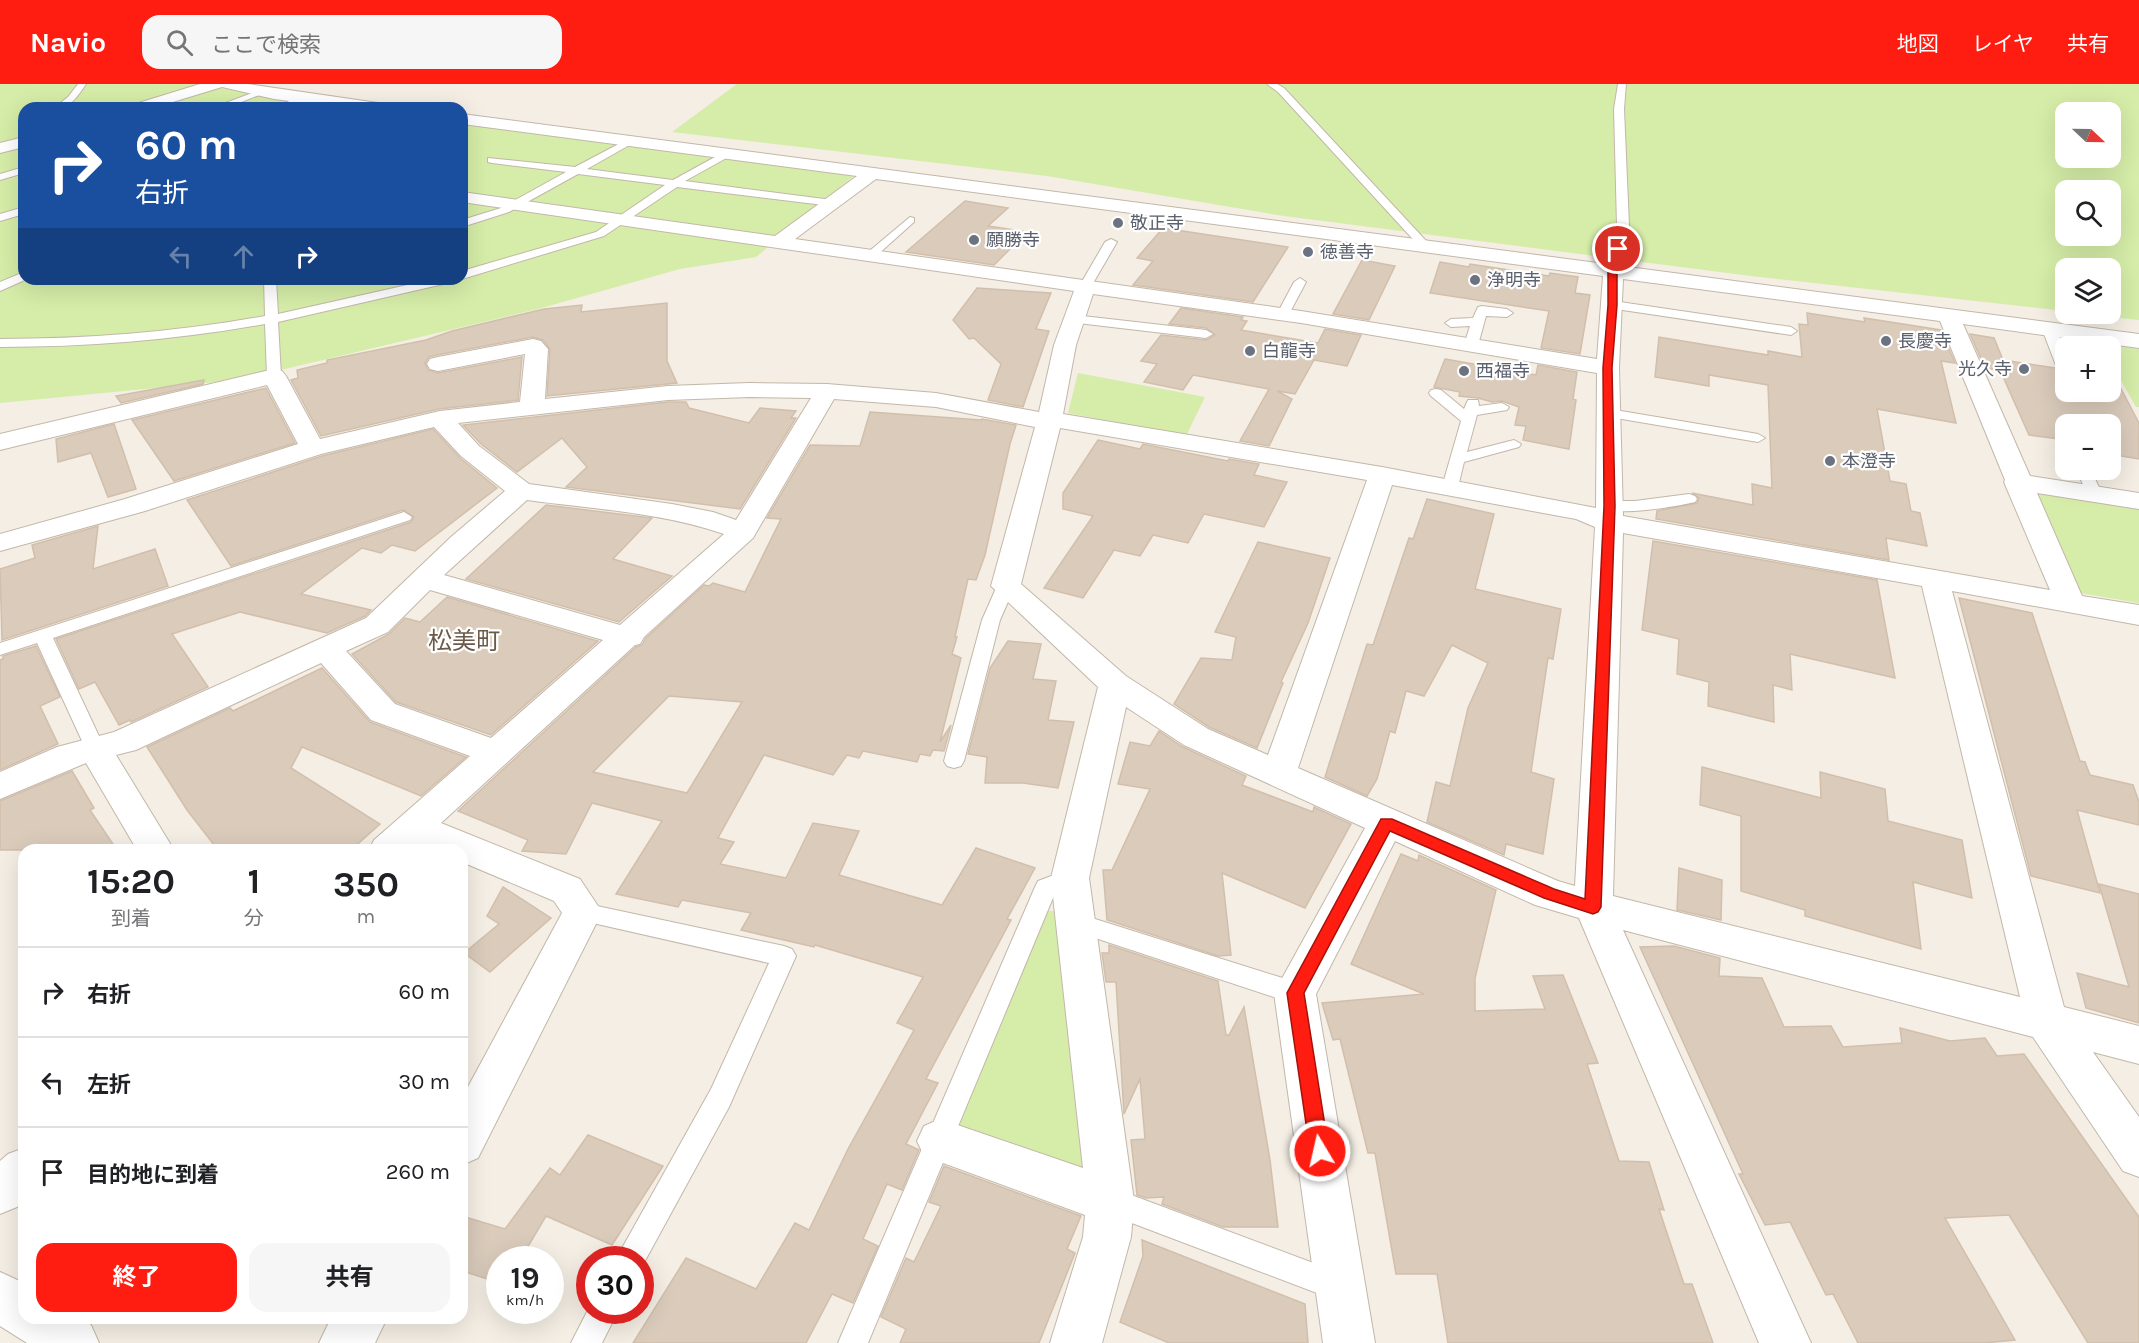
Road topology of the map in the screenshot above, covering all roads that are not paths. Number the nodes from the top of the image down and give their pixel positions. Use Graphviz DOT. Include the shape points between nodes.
graph roads {
  1 [pos="82,84"];
  2 [pos="216,84"];
  3 [pos="227,84"];
  4 [pos="1272,84"];
  5 [pos="1622,84"];
  6 [pos="303,91"];
  7 [pos="272,98"];
  8 [pos="66,102"];
  9 [pos="157,102"];
  10 [pos="250,102"];
  11 [pos="352,102"];
  12 [pos="468,120"];
  13 [pos="504,125"];
  14 [pos="482,136"];
  15 [pos="630,141"];
  16 [pos="18,144"];
  17 [pos="0,148"];
  18 [pos="726,154"];
  19 [pos="492,159"];
  20 [pos="577,170"];
  21 [pos="18,172"];
  22 [pos="873,173"];
  23 [pos="0,177"];
  24 [pos="675,183"];
  25 [pos="468,198"];
  26 [pos="832,203"];
  27 [pos="515,204"];
  28 [pos="18,211"];
  29 [pos="3,215"];
  30 [pos="622,220"];
  31 [pos="910,220"];
  32 [pos="468,222"];
  33 [pos="780,241"];
  34 [pos="1111,242"];
  35 [pos="1425,246"];
  36 [pos="871,255"];
  37 [pos="1612,272"];
  38 [pos="468,273"];
  39 [pos="0,274"];
  40 [pos="18,276"];
  41 [pos="18,279"];
  42 [pos="1300,282"];
  43 [pos="270,285"];
  44 [pos="422,285"];
  45 [pos="1086,285"];
  46 [pos="0,287"];
  47 [pos="1613,305"];
  48 [pos="1507,313"];
  49 [pos="1283,314"];
  50 [pos="1481,315"];
  51 [pos="1950,316"];
  52 [pos="273,319"];
  53 [pos="1074,319"];
  54 [pos="1451,322"];
  55 [pos="2048,329"];
  56 [pos="1791,330"];
  57 [pos="1206,334"];
  58 [pos="2139,341"];
  59 [pos="0,343"];
  60 [pos="1470,345"];
  61 [pos="2055,346"];
  62 [pos="438,364"];
  63 [pos="1608,368"];
  64 [pos="274,376"];
  65 [pos="827,391"];
  66 [pos="1436,393"];
  67 [pos="1502,406"];
  68 [pos="532,408"];
  69 [pos="1471,412"];
  70 [pos="1610,413"];
  71 [pos="440,418"];
  72 [pos="1050,419"];
  73 [pos="1758,438"];
  74 [pos="0,442"];
  75 [pos="1514,444"];
  76 [pos="313,448"];
  77 [pos="1459,459"];
  78 [pos="1382,475"];
  79 [pos="2088,480"];
  80 [pos="2017,482"];
  81 [pos="1450,488"];
  82 [pos="521,491"];
  83 [pos="2094,494"];
  84 [pos="1689,499"];
  85 [pos="2139,501"];
  86 [pos="1609,514"];
  87 [pos="404,517"];
  88 [pos="743,532"];
  89 [pos="0,543"];
  90 [pos="424,579"];
  91 [pos="1935,581"];
  92 [pos="1006,586"];
  93 [pos="2070,603"];
  94 [pos="2139,615"];
  95 [pos="42,635"];
  96 [pos="629,637"];
  97 [pos="0,649"];
  98 [pos="326,649"];
  99 [pos="1115,684"];
  100 [pos="95,749"];
  101 [pos="498,753"];
  102 [pos="954,761"];
  103 [pos="1278,774"];
  104 [pos="0,786"];
  105 [pos="1386,823"];
  106 [pos="414,827"];
  107 [pos="152,844"];
  108 [pos="394,844"];
  109 [pos="455,844"];
  110 [pos="468,849"];
  111 [pos="1070,878"];
  112 [pos="1593,907"];
  113 [pos="583,912"];
  114 [pos="1076,922"];
  115 [pos="1296,993"];
  116 [pos="2047,1022"];
  117 [pos="2139,1045"];
  118 [pos="468,1132"];
  119 [pos="940,1141"];
  120 [pos="2139,1155"];
  121 [pos="18,1175"];
  122 [pos="0,1191"];
  123 [pos="1110,1201"];
  124 [pos="639,1246"];
  125 [pos="1341,1287"];
  126 [pos="0,1297"];
  127 [pos="18,1308"];
  128 [pos="43,1324"];
  129 [pos="358,1324"];
  130 [pos="596,1324"];
  131 [pos="73,1343"];
  132 [pos="345,1343"];
  133 [pos="586,1343"];
  134 [pos="853,1343"];
  135 [pos="1076,1343"];
  136 [pos="1349,1343"];
  137 [pos="1785,1343"];
  1 -- 8 [label="lane"];
  2 -- 9 [label="street"];
  3 -- 7 [label="street"];
  4 -- 35 [label="lane"];
  5 -- 37 [label="lane" via="1619,110 1623,226"];
  6 -- 7 [label="street"];
  6 -- 11 [label="street"];
  7 -- 10 [label="lane"];
  12 -- 13 [label="street"];
  13 -- 14 [label="street"];
  13 -- 15 [label="street"];
  15 -- 18 [label="street"];
  15 -- 20 [label="lane"];
  16 -- 17 [label="street"];
  18 -- 22 [label="street"];
  18 -- 24 [label="lane"];
  19 -- 20 [label="lane"];
  20 -- 24 [label="lane"];
  20 -- 27 [label="lane"];
  21 -- 23 [label="lane"];
  22 -- 26 [label="street"];
  22 -- 35 [label="street"];
  24 -- 26 [label="lane"];
  24 -- 30 [label="lane"];
  25 -- 27 [label="street"];
  26 -- 33 [label="street"];
  27 -- 30 [label="street"];
  27 -- 32 [label="lane"];
  28 -- 29 [label="lane"];
  30 -- 33 [label="street"];
  30 -- 38 [label="lane" via="600,234"];
  31 -- 36 [label="lane"];
  33 -- 36 [label="street"];
  34 -- 45 [label="lane"];
  35 -- 37 [label="street"];
  36 -- 45 [label="street"];
  37 -- 47 [label="street"];
  37 -- 51 [label="street"];
  39 -- 40 [label="lane"];
  41 -- 46 [label="lane"];
  42 -- 49 [label="lane"];
  43 -- 52 [label="lane"];
  44 -- 52 [label="lane"];
  45 -- 49 [label="street"];
  45 -- 53 [label="street"];
  47 -- 56 [label="lane"];
  47 -- 63 [label="street"];
  48 -- 50 [label="lane"];
  49 -- 60 [label="street"];
  50 -- 54 [label="lane"];
  50 -- 60 [label="lane"];
  51 -- 55 [label="street"];
  51 -- 80 [label="street"];
  52 -- 59 [label="lane" via="168,336"];
  52 -- 64 [label="lane"];
  53 -- 57 [label="lane"];
  53 -- 72 [label="street"];
  55 -- 58 [label="street"];
  55 -- 61 [label="lane"];
  60 -- 63 [label="street"];
  62 -- 68 [label="street" via="533,346 537,349"];
  63 -- 70 [label="street"];
  64 -- 74 [label="street"];
  64 -- 76 [label="street"];
  65 -- 68 [label="street" via="668,393"];
  65 -- 72 [label="street" via="936,400 1032,420"];
  65 -- 88 [label="street"];
  66 -- 69 [label="lane"];
  67 -- 69 [label="lane"];
  68 -- 71 [label="street"];
  69 -- 77 [label="lane"];
  70 -- 73 [label="lane"];
  70 -- 86 [label="street"];
  71 -- 76 [label="street"];
  71 -- 82 [label="street" via="470,451"];
  72 -- 78 [label="street"];
  72 -- 92 [label="street"];
  75 -- 77 [label="lane"];
  76 -- 89 [label="street"];
  77 -- 81 [label="lane"];
  78 -- 81 [label="street"];
  78 -- 103 [label="street"];
  79 -- 83 [label="lane"];
  80 -- 83 [label="street"];
  80 -- 93 [label="street"];
  81 -- 86 [label="street"];
  82 -- 88 [label="street" via="672,512"];
  82 -- 90 [label="street"];
  83 -- 85 [label="street"];
  84 -- 86 [label="lane" via="1635,506"];
  86 -- 91 [label="street"];
  86 -- 112 [label="street"];
  87 -- 95 [label="lane"];
  88 -- 96 [label="street"];
  90 -- 96 [label="street"];
  90 -- 98 [label="street" via="377,626"];
  91 -- 93 [label="street"];
  91 -- 116 [label="street"];
  92 -- 99 [label="street"];
  92 -- 102 [label="lane" via="991,620"];
  93 -- 94 [label="street"];
  95 -- 97 [label="lane"];
  95 -- 100 [label="lane"];
  96 -- 101 [label="street"];
  98 -- 100 [label="street" via="124,741"];
  98 -- 101 [label="street" via="383,712"];
  99 -- 103 [label="street" via="1196,737"];
  99 -- 111 [label="street"];
  100 -- 104 [label="street"];
  100 -- 107 [label="street"];
  101 -- 106 [label="street"];
  103 -- 105 [label="street"];
  105 -- 112 [label="street" via="1549,894"];
  105 -- 115 [label="street"];
  106 -- 108 [label="street"];
  106 -- 109 [label="street"];
  110 -- 113 [label="street" via="567,890"];
  111 -- 114 [label="street"];
  111 -- 119 [label="lane" via="1046,887"];
  112 -- 116 [label="street"];
  112 -- 137 [label="street"];
  113 -- 118 [label="street"];
  113 -- 124 [label="lane" via="784,956 720,1098"];
  114 -- 115 [label="lane"];
  114 -- 123 [label="street"];
  115 -- 125 [label="street"];
  116 -- 117 [label="street"];
  116 -- 120 [label="street"];
  119 -- 123 [label="street"];
  119 -- 134 [label="lane"];
  121 -- 122 [label="street"];
  123 -- 125 [label="lane"];
  123 -- 135 [label="street" via="1107,1237"];
  125 -- 136 [label="street"];
  126 -- 127 [label="street"];
  128 -- 131 [label="street"];
  129 -- 132 [label="street"];
  130 -- 133 [label="lane"];
}
